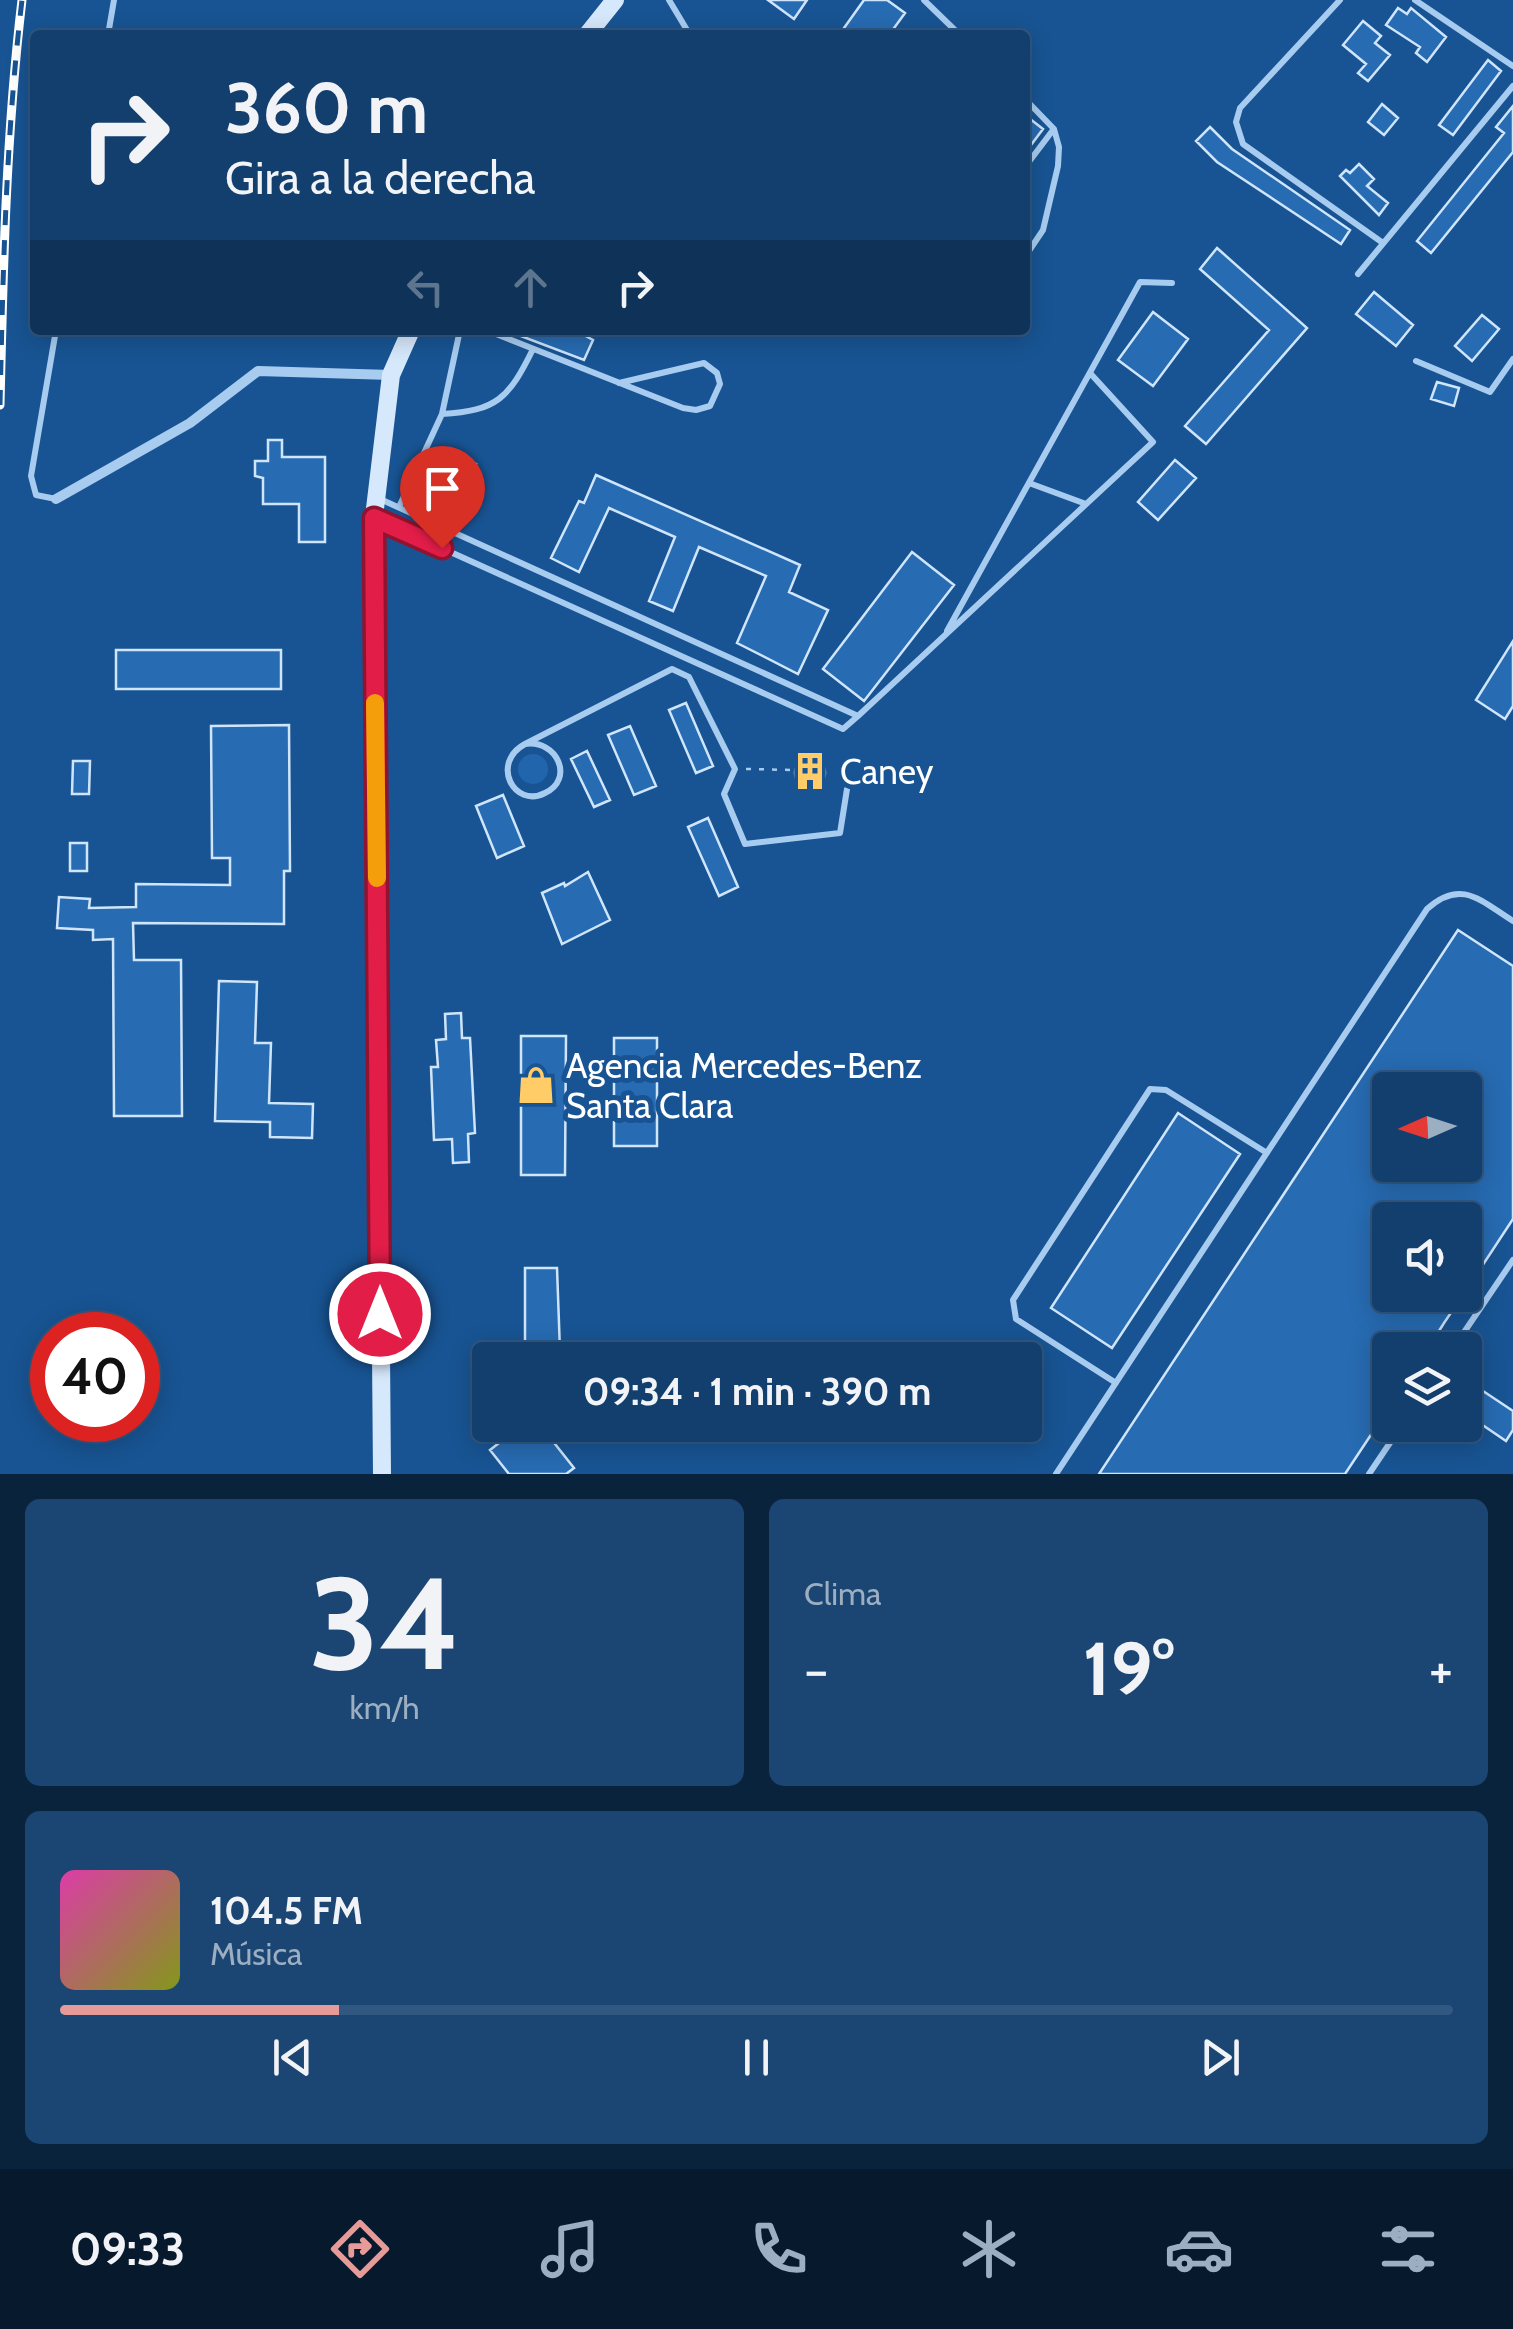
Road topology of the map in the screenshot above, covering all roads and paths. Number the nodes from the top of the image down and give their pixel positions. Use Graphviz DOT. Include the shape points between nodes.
graph roads {
  1 [pos="114,0"];
  2 [pos="614,0"];
  3 [pos="669,0"];
  4 [pos="924,0"];
  5 [pos="1340,0"];
  6 [pos="1418,1"];
  7 [pos="109,30"];
  8 [pos="591,30"];
  9 [pos="687,30"];
  10 [pos="955,30"];
  11 [pos="1513,66"];
  12 [pos="1513,86"];
  13 [pos="1030,103"];
  14 [pos="1054,129"];
  15 [pos="1030,160"];
  16 [pos="1383,243"];
  17 [pos="1030,249"];
  18 [pos="1358,274"];
  19 [pos="1172,282"];
  20 [pos="55,335"];
  21 [pos="409,335"];
  22 [pos="459,335"];
  23 [pos="499,335"];
  24 [pos="533,348"];
  25 [pos="1513,359"];
  26 [pos="1416,360"];
  27 [pos="1090,373"];
  28 [pos="392,375"];
  29 [pos="619,383"];
  30 [pos="442,414"];
  31 [pos="1029,483"];
  32 [pos="375,497"];
  33 [pos="56,499"];
  34 [pos="1086,504"];
  35 [pos="398,508"];
  36 [pos="374,518"];
  37 [pos="944,636"];
  38 [pos="858,716"];
  39 [pos="525,744"];
  40 [pos="734,769"];
  41 [pos="795,770"];
  42 [pos="846,789"];
  43 [pos="1513,922"];
  44 [pos="1267,1153"];
  45 [pos="1513,1260"];
  46 [pos="1464,1332"];
  47 [pos="1116,1383"];
  48 [pos="1391,1442"];
  49 [pos="382,1474"];
  50 [pos="1056,1474"];
  51 [pos="1369,1474"];
  1 -- 7 [label="lane"];
  2 -- 8 [label="street"];
  3 -- 9 [label="lane"];
  4 -- 10 [label="lane"];
  5 -- 16 [label="lane" via="1240,108 1237,132 1243,144"];
  6 -- 11 [label="lane"];
  12 -- 16 [label="lane"];
  13 -- 14 [label="lane"];
  14 -- 15 [label="lane"];
  14 -- 17 [label="lane" via="1058,166 1042,230"];
  16 -- 18 [label="lane"];
  19 -- 27 [label="lane" via="1140,282"];
  20 -- 33 [label="lane" via="31,476 36,495"];
  21 -- 28 [label="street"];
  22 -- 30 [label="lane"];
  23 -- 24 [label="lane"];
  24 -- 29 [label="lane"];
  24 -- 30 [label="lane" via="502,398 478,412"];
  25 -- 26 [label="lane" via="1490,392"];
  27 -- 31 [label="lane"];
  27 -- 34 [label="lane" via="1153,442"];
  28 -- 32 [label="street"];
  28 -- 33 [label="street" via="258,370 190,423"];
  29 -- 29 [label="lane" via="696,410 710,406 720,384 718,373 704,363"];
  30 -- 35 [label="lane"];
  31 -- 34 [label="lane"];
  31 -- 37 [label="lane"];
  32 -- 35 [label="lane"];
  32 -- 36 [label="street"];
  34 -- 37 [label="lane"];
  35 -- 38 [label="lane"];
  36 -- 38 [label="lane" via="844,729"];
  36 -- 49 [label="street"];
  37 -- 38 [label="lane"];
  39 -- 39 [label="lane" via="508,762 508,779 528,796 544,794 557,782 560,764 542,744"];
  39 -- 40 [label="lane" via="672,669 688,677"];
  40 -- 41 [label="path"];
  40 -- 42 [label="lane" via="724,794 745,844 840,833"];
  43 -- 44 [label="lane" via="1471,895 1453,893 1427,909"];
  44 -- 47 [label="lane"];
  44 -- 47 [label="lane" via="1166,1090 1150,1089 1013,1300 1016,1319"];
  45 -- 46 [label="lane"];
  47 -- 50 [label="lane"];
  48 -- 51 [label="lane"];
}
